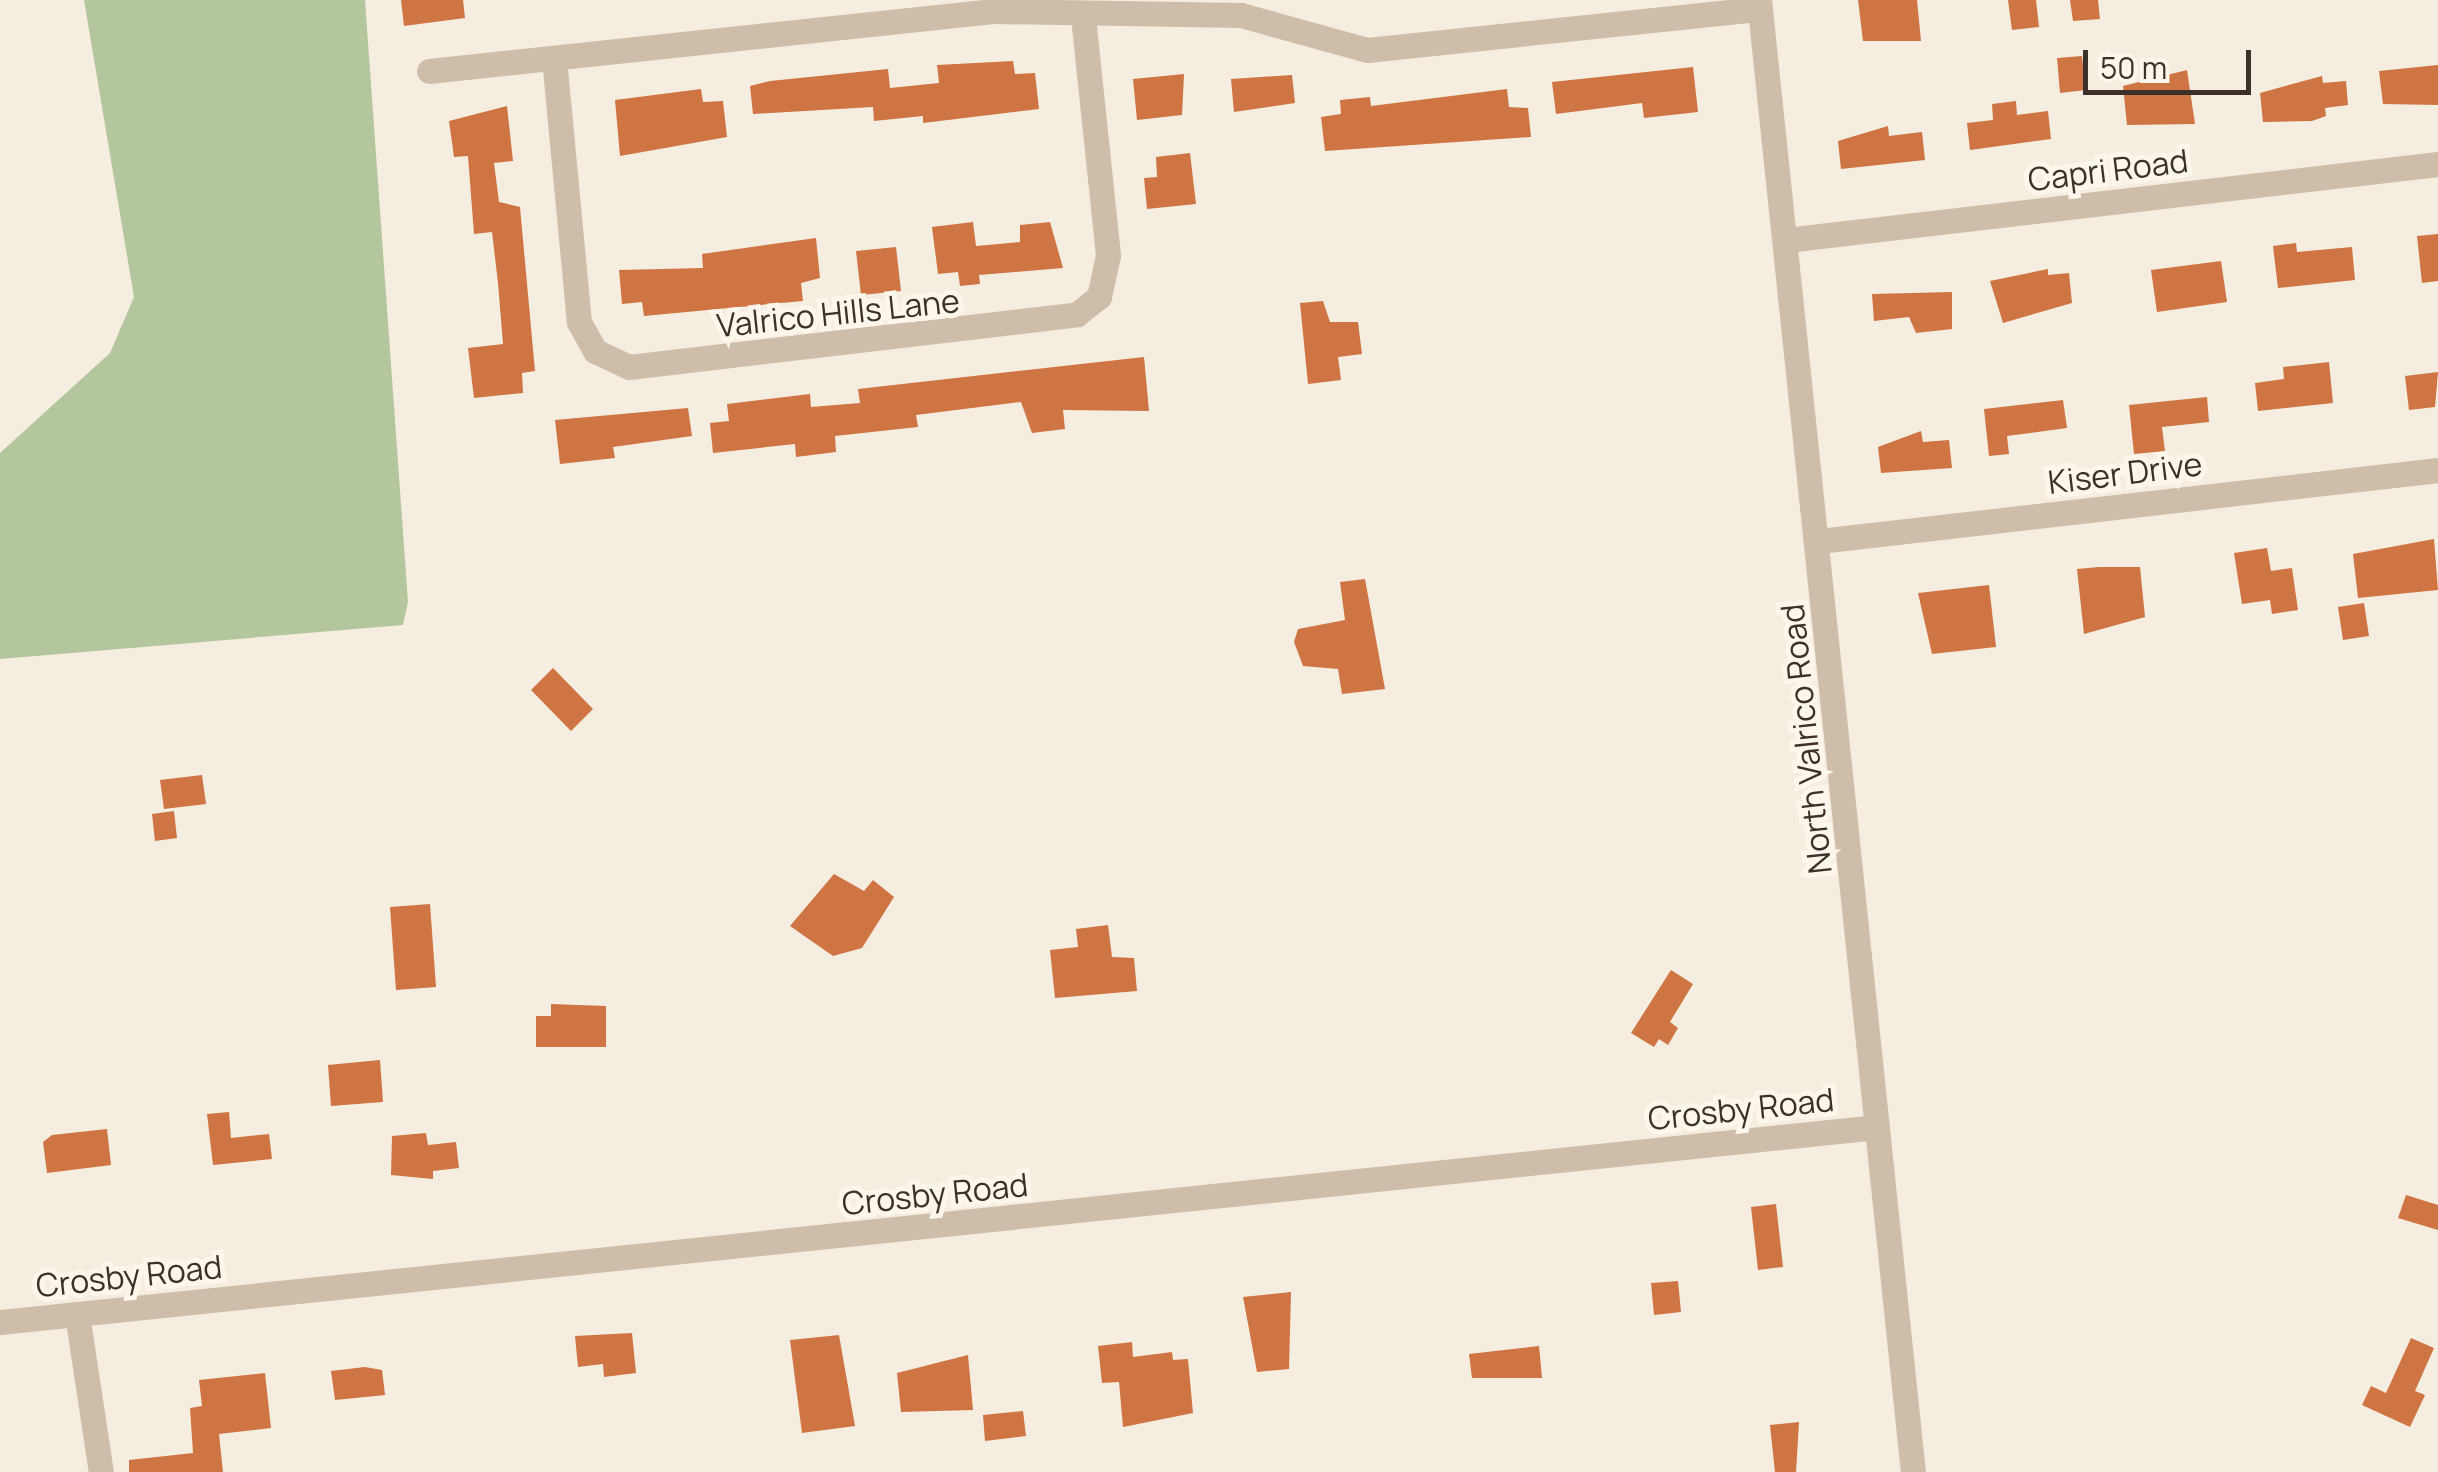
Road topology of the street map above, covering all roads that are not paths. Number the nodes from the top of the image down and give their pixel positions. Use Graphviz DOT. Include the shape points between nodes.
graph roads {
  1 [pos="1760,5"];
  2 [pos="1083,16"];
  3 [pos="554,58"];
  4 [pos="430,71"];
  5 [pos="2438,164"];
  6 [pos="1786,240"];
  7 [pos="2438,470"];
  8 [pos="1820,541"];
  9 [pos="1877,1128"];
  10 [pos="77,1314"];
  11 [pos="0,1322"];
  12 [pos="101,1472"];
  13 [pos="1913,1472"];
  1 -- 2 [label="street" via="1366,50 1242,15"];
  1 -- 6 [label="street, North Valrico Road"];
  2 -- 3 [label="street" via="993,11"];
  2 -- 3 [label="street, Valrico Hills Lane" via="1108,255 1098,297 1077,314 629,367 596,351 578,322"];
  3 -- 4 [label="street"];
  5 -- 6 [label="street, Capri Road"];
  6 -- 8 [label="street, North Valrico Road"];
  7 -- 8 [label="street, Kiser Drive"];
  8 -- 9 [label="street, North Valrico Road"];
  9 -- 10 [label="street, Crosby Road"];
  9 -- 13 [label="street, North Valrico Road"];
  10 -- 11 [label="street, Crosby Road"];
  10 -- 12 [label="street"];
}
